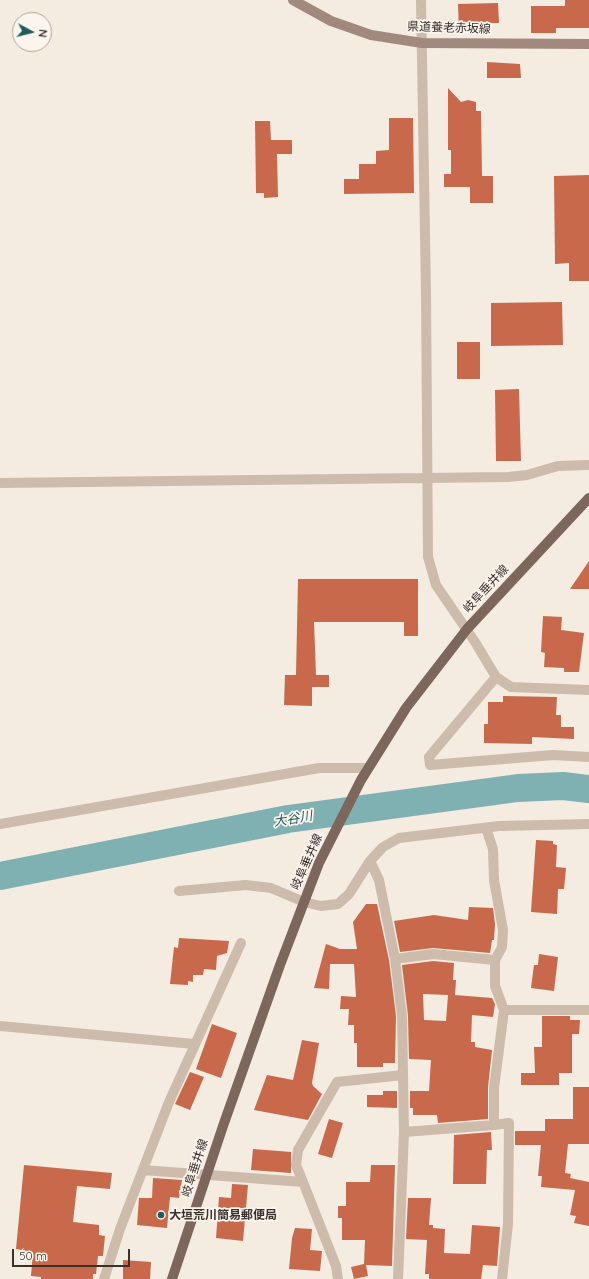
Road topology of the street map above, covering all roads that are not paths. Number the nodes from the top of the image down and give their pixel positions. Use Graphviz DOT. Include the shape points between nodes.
graph roads {
  1 [pos="293,0"];
  2 [pos="421,0"];
  3 [pos="422,43"];
  4 [pos="589,44"];
  5 [pos="589,465"];
  6 [pos="428,479"];
  7 [pos="0,483"];
  8 [pos="589,498"];
  9 [pos="467,629"];
  10 [pos="496,677"];
  11 [pos="589,690"];
  12 [pos="589,757"];
  13 [pos="368,768"];
  14 [pos="0,824"];
  15 [pos="589,824"];
  16 [pos="486,828"];
  17 [pos="370,861"];
  18 [pos="179,891"];
  19 [pos="304,902"];
  20 [pos="241,943"];
  21 [pos="395,959"];
  22 [pos="495,960"];
  23 [pos="504,1010"];
  24 [pos="589,1010"];
  25 [pos="0,1026"];
  26 [pos="194,1044"];
  27 [pos="403,1075"];
  28 [pos="494,1125"];
  29 [pos="404,1132"];
  30 [pos="143,1170"];
  31 [pos="206,1175"];
  32 [pos="304,1182"];
  33 [pos="104,1279"];
  34 [pos="172,1279"];
  35 [pos="338,1279"];
  36 [pos="398,1279"];
  37 [pos="502,1279"];
  1 -- 3 [label="main road, 県道養老赤坂線" via="331,21 371,35"];
  2 -- 3 [label="street"];
  3 -- 4 [label="main road, 県道養老赤坂線"];
  3 -- 6 [label="street"];
  5 -- 6 [label="street" via="558,466 527,475 508,477"];
  6 -- 7 [label="street"];
  6 -- 9 [label="street" via="428,557 436,585"];
  8 -- 9 [label="main road, 岐阜垂井線"];
  9 -- 10 [label="street"];
  9 -- 13 [label="main road, 岐阜垂井線" via="406,708"];
  10 -- 11 [label="street" via="510,687"];
  10 -- 12 [label="street" via="429,757 430,766 553,755"];
  13 -- 14 [label="street" via="319,768"];
  13 -- 19 [label="main road, 岐阜垂井線" via="320,863"];
  15 -- 16 [label="street"];
  16 -- 17 [label="street" via="399,838 383,847"];
  16 -- 22 [label="street" via="493,849 494,880 503,930 502,947"];
  17 -- 19 [label="street" via="349,894 338,904 321,906"];
  17 -- 21 [label="street" via="379,880"];
  18 -- 19 [label="street" via="246,884 271,888"];
  19 -- 31 [label="main road, 岐阜垂井線"];
  20 -- 26 [label="street"];
  21 -- 22 [label="street" via="433,954"];
  21 -- 27 [label="street" via="402,1016"];
  22 -- 23 [label="street" via="494,986"];
  23 -- 24 [label="street"];
  23 -- 28 [label="street" via="494,1088"];
  25 -- 26 [label="street"];
  26 -- 30 [label="street"];
  27 -- 29 [label="street"];
  27 -- 32 [label="street" via="337,1082 298,1150 296,1165"];
  28 -- 29 [label="street"];
  28 -- 37 [label="street" via="509,1123 508,1224"];
  29 -- 36 [label="street"];
  30 -- 31 [label="street"];
  30 -- 33 [label="street"];
  31 -- 32 [label="street"];
  31 -- 34 [label="main road, 岐阜垂井線"];
  32 -- 35 [label="street" via="336,1266"];
}
